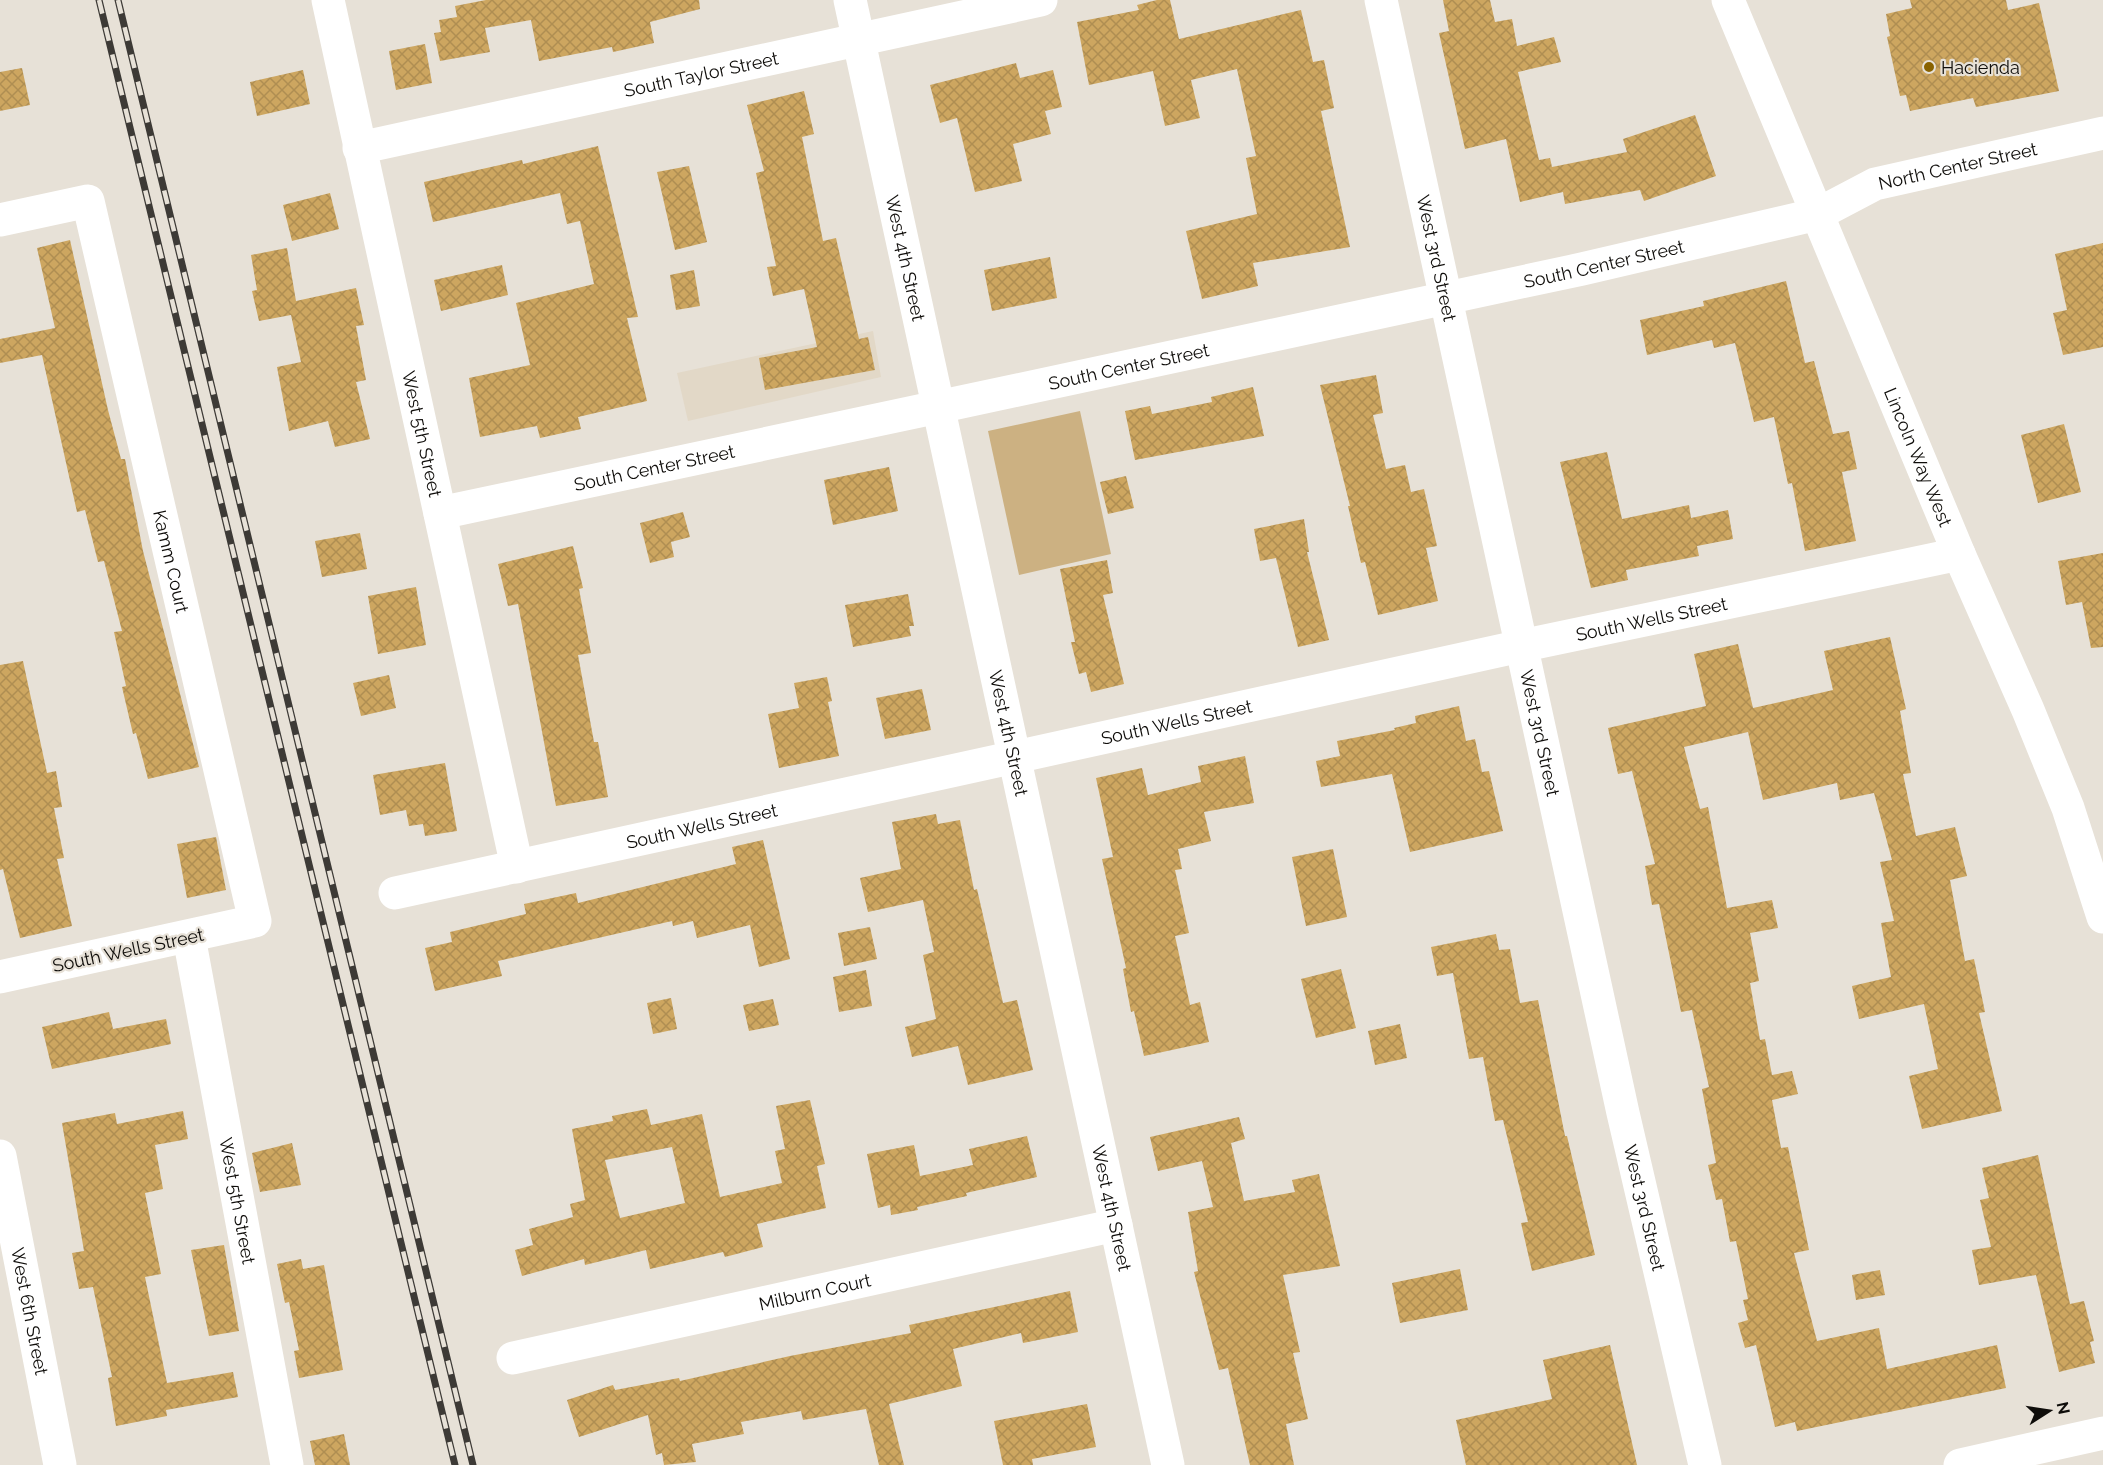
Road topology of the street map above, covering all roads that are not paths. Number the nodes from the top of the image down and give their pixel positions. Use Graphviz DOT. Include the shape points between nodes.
graph roads {
  1 [pos="328,0"];
  2 [pos="850,0"];
  3 [pos="1041,0"];
  4 [pos="1381,0"];
  5 [pos="1728,0"];
  6 [pos="858,38"];
  7 [pos="2103,133"];
  8 [pos="359,148"];
  9 [pos="1818,214"];
  10 [pos="0,220"];
  11 [pos="1445,299"];
  12 [pos="938,407"];
  13 [pos="440,513"];
  14 [pos="1959,554"];
  15 [pos="1521,646"];
  16 [pos="1013,759"];
  17 [pos="517,867"];
  18 [pos="394,893"];
  19 [pos="2103,917"];
  20 [pos="255,921"];
  21 [pos="189,937"];
  22 [pos="0,977"];
  23 [pos="0,1156"];
  24 [pos="1116,1225"];
  25 [pos="513,1358"];
  26 [pos="2103,1433"];
  27 [pos="60,1465"];
  28 [pos="287,1465"];
  29 [pos="1168,1465"];
  30 [pos="1705,1465"];
  31 [pos="1960,1465"];
  1 -- 8 [label="street, West 5th Street"];
  2 -- 6 [label="street, West 4th Street"];
  3 -- 6 [label="street, South Taylor Street"];
  4 -- 11 [label="street, West 3rd Street"];
  5 -- 9 [label="street, Lincoln Way West"];
  6 -- 8 [label="street, South Taylor Street"];
  6 -- 12 [label="street, West 4th Street"];
  7 -- 9 [label="street, North Center Street" via="1875,184"];
  8 -- 13 [label="street, West 5th Street"];
  9 -- 11 [label="street, South Center Street"];
  9 -- 14 [label="street, Lincoln Way West"];
  10 -- 20 [label="street, Kamm Court" via="88,201"];
  11 -- 12 [label="street, South Center Street"];
  11 -- 15 [label="street, West 3rd Street"];
  12 -- 13 [label="street, South Center Street"];
  12 -- 16 [label="street, West 4th Street"];
  13 -- 17 [label="street, West 5th Street"];
  14 -- 15 [label="street, South Wells Street"];
  14 -- 19 [label="street, Lincoln Way West" via="2068,808"];
  15 -- 16 [label="street, South Wells Street"];
  15 -- 30 [label="street, West 3rd Street"];
  16 -- 17 [label="street, South Wells Street"];
  16 -- 24 [label="street, West 4th Street"];
  17 -- 18 [label="street, South Wells Street"];
  20 -- 21 [label="street, South Wells Street"];
  21 -- 22 [label="street, South Wells Street"];
  21 -- 28 [label="street, West 5th Street"];
  23 -- 27 [label="street, West 6th Street"];
  24 -- 25 [label="street, Milburn Court"];
  24 -- 29 [label="street, West 4th Street"];
  26 -- 31 [label="street"];
}
